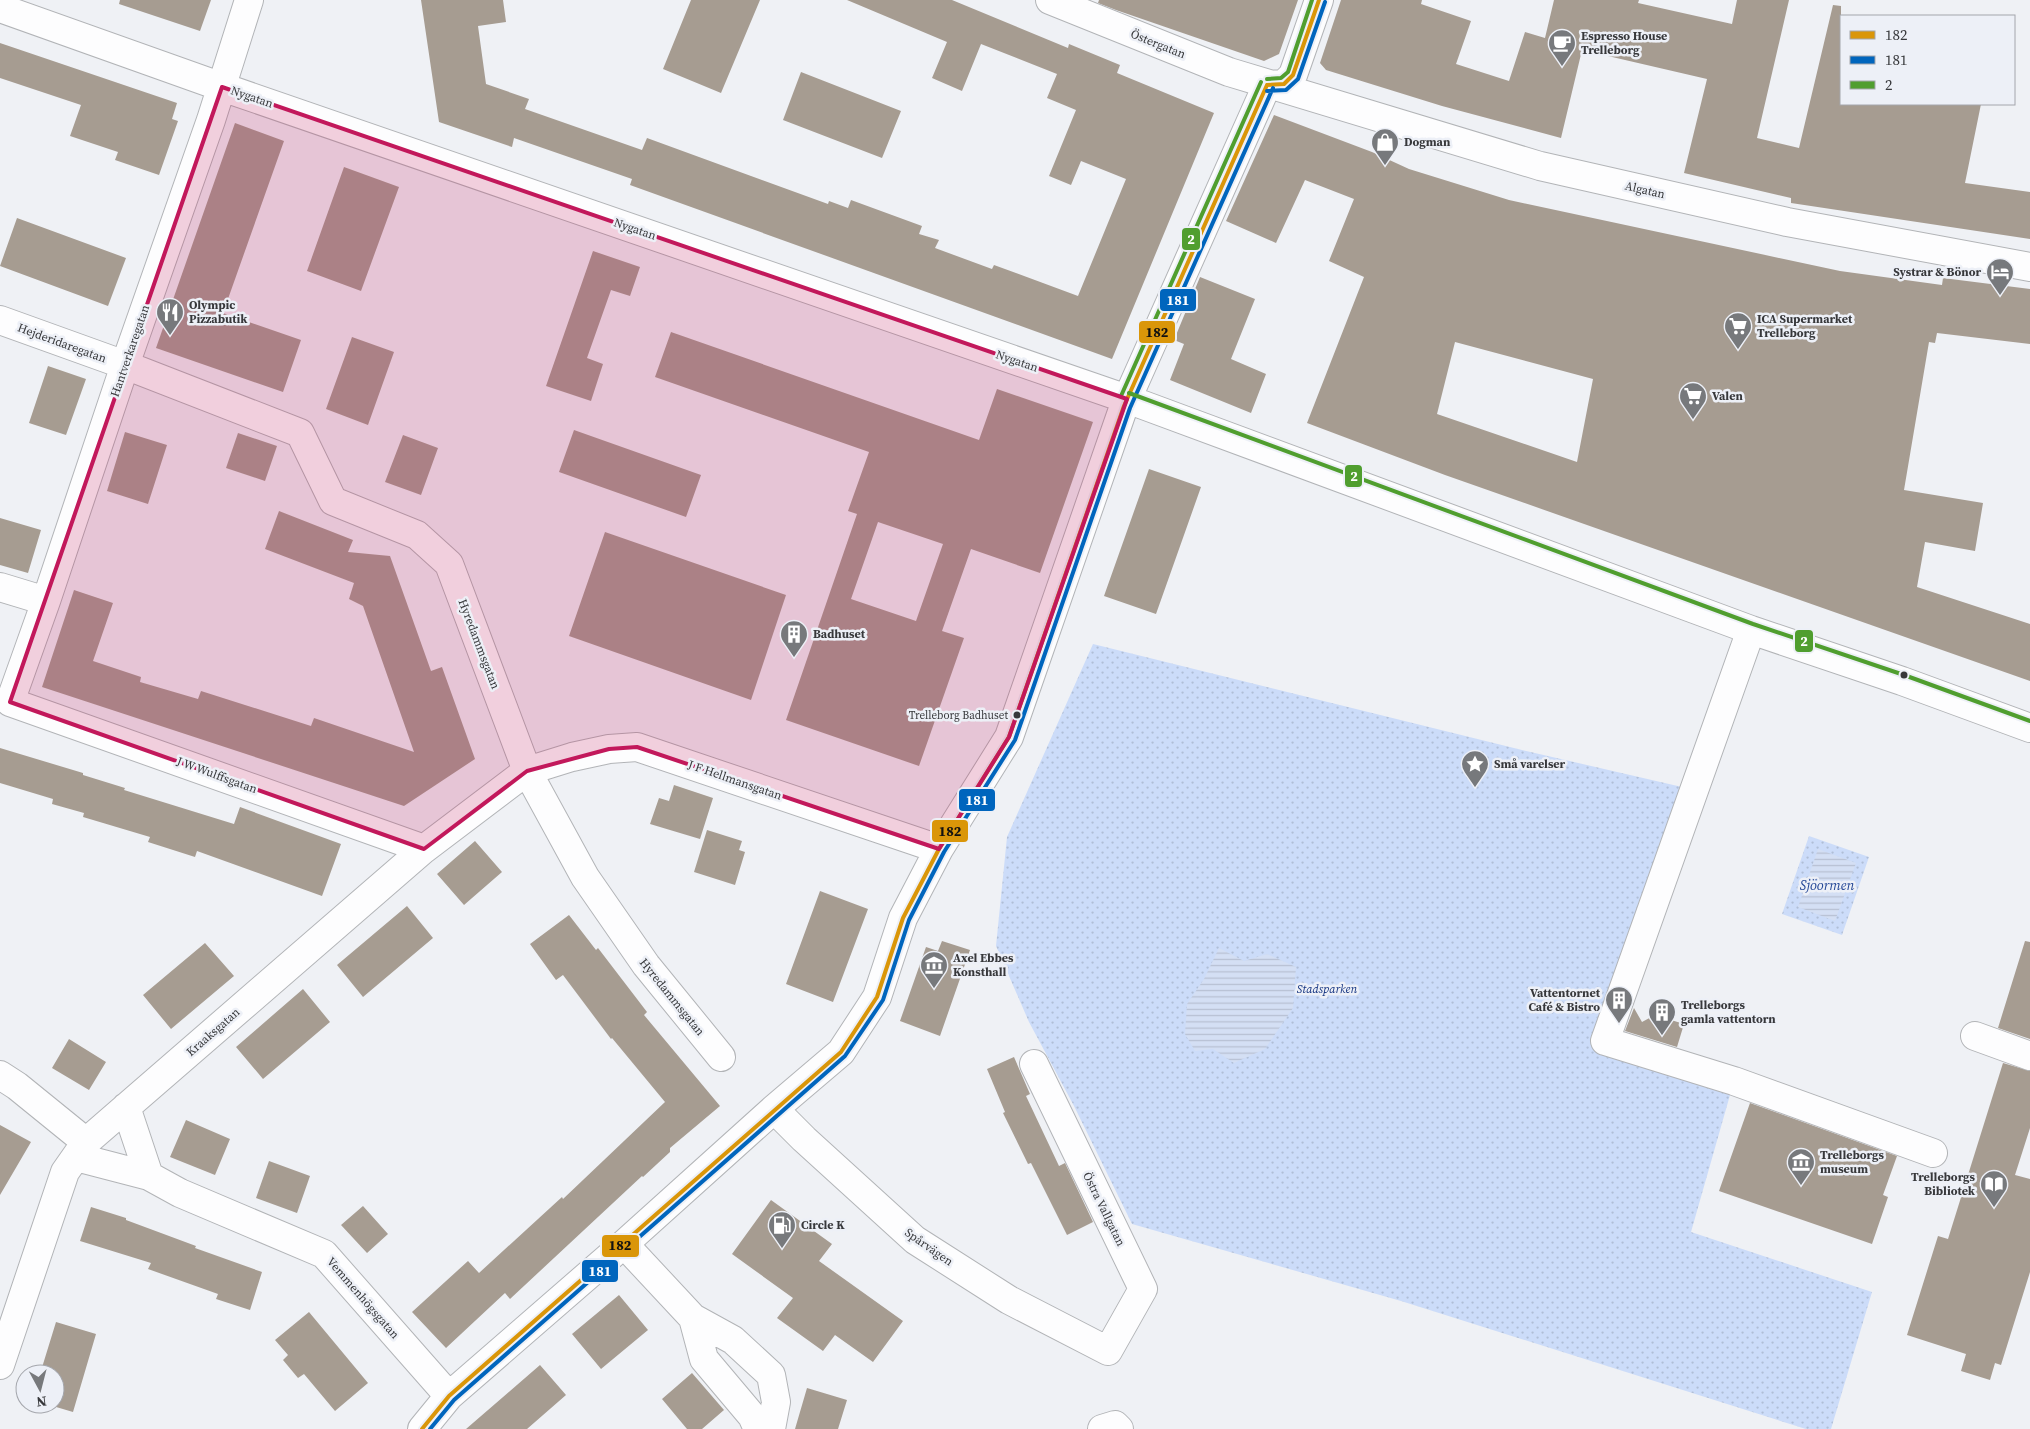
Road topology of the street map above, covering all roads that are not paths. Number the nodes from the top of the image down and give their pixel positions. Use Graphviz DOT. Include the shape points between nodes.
graph roads {
  1 [pos="249,0"];
  2 [pos="1050,0"];
  3 [pos="1319,0"];
  4 [pos="0,8"];
  5 [pos="1267,85"];
  6 [pos="222,87"];
  7 [pos="2030,267"];
  8 [pos="0,320"];
  9 [pos="125,365"];
  10 [pos="1126,399"];
  11 [pos="0,587"];
  12 [pos="46,601"];
  13 [pos="1751,630"];
  14 [pos="10,702"];
  15 [pos="2030,728"];
  16 [pos="527,771"];
  17 [pos="424,849"];
  18 [pos="939,849"];
  19 [pos="1976,1036"];
  20 [pos="2030,1056"];
  21 [pos="721,1057"];
  22 [pos="1034,1064"];
  23 [pos="0,1075"];
  24 [pos="126,1107"];
  25 [pos="774,1109"];
  26 [pos="81,1149"];
  27 [pos="1933,1153"];
  28 [pos="149,1176"];
  29 [pos="624,1244"];
  30 [pos="693,1318"];
  31 [pos="1108,1351"];
  32 [pos="0,1365"];
  33 [pos="449,1396"];
  34 [pos="422,1429"];
  35 [pos="758,1429"];
  36 [pos="771,1429"];
  37 [pos="1102,1429"];
  38 [pos="1119,1429"];
  1 -- 6 [label="street, Hantverkaregatan"];
  2 -- 5 [label="street, Östergatan"];
  3 -- 5 [label="street" via="1292,75 1284,84"];
  4 -- 6 [label="street, Nygatan"];
  5 -- 7 [label="street, Algatan" via="1540,166 1787,222"];
  5 -- 10 [label="street"];
  6 -- 9 [label="street, Hantverkaregatan"];
  6 -- 10 [label="street, Nygatan"];
  8 -- 9 [label="street, Hejderidaregatan"];
  9 -- 12 [label="street, Hantverkaregatan"];
  9 -- 16 [label="street, Hyredammsgatan" via="300,433 333,501 416,535 449,564"];
  10 -- 13 [label="street, Nygatan"];
  10 -- 18 [label="street" via="1009,737"];
  11 -- 12 [label="street"];
  12 -- 14 [label="street, Hantverkaregatan"];
  13 -- 15 [label="street, Nygatan"];
  13 -- 27 [label="street" via="1605,1040 1734,1081"];
  14 -- 17 [label="street, J W Wulffsgatan"];
  16 -- 17 [label="street, Kraaksgatan"];
  16 -- 18 [label="street, J F Hellmansgatan" via="572,757 637,747"];
  16 -- 21 [label="street, Hyredammsgatan" via="584,877 646,966"];
  17 -- 24 [label="street, Kraaksgatan"];
  18 -- 25 [label="street" via="903,918 877,997 842,1052"];
  19 -- 20 [label="street"];
  22 -- 31 [label="street, Östra Vallgatan" via="1143,1289"];
  23 -- 26 [label="street, Vemmenhögsgatan" via="17,1086"];
  24 -- 26 [label="street, Kraaksgatan"];
  24 -- 28 [label="street"];
  25 -- 29 [label="street"];
  25 -- 31 [label="street, Spårvägen" via="915,1240 1010,1300"];
  26 -- 28 [label="street, Vemmenhögsgatan"];
  26 -- 32 [label="street, Kraaksgatan" via="65,1172"];
  28 -- 33 [label="street, Vemmenhögsgatan" via="180,1193 324,1254"];
  29 -- 30 [label="street"];
  29 -- 33 [label="street"];
  30 -- 35 [label="street" via="704,1359 752,1416"];
  30 -- 36 [label="street" via="733,1340 771,1375 776,1402"];
  33 -- 34 [label="street"];
  37 -- 38 [label="street" via="1116,1425"];
}
